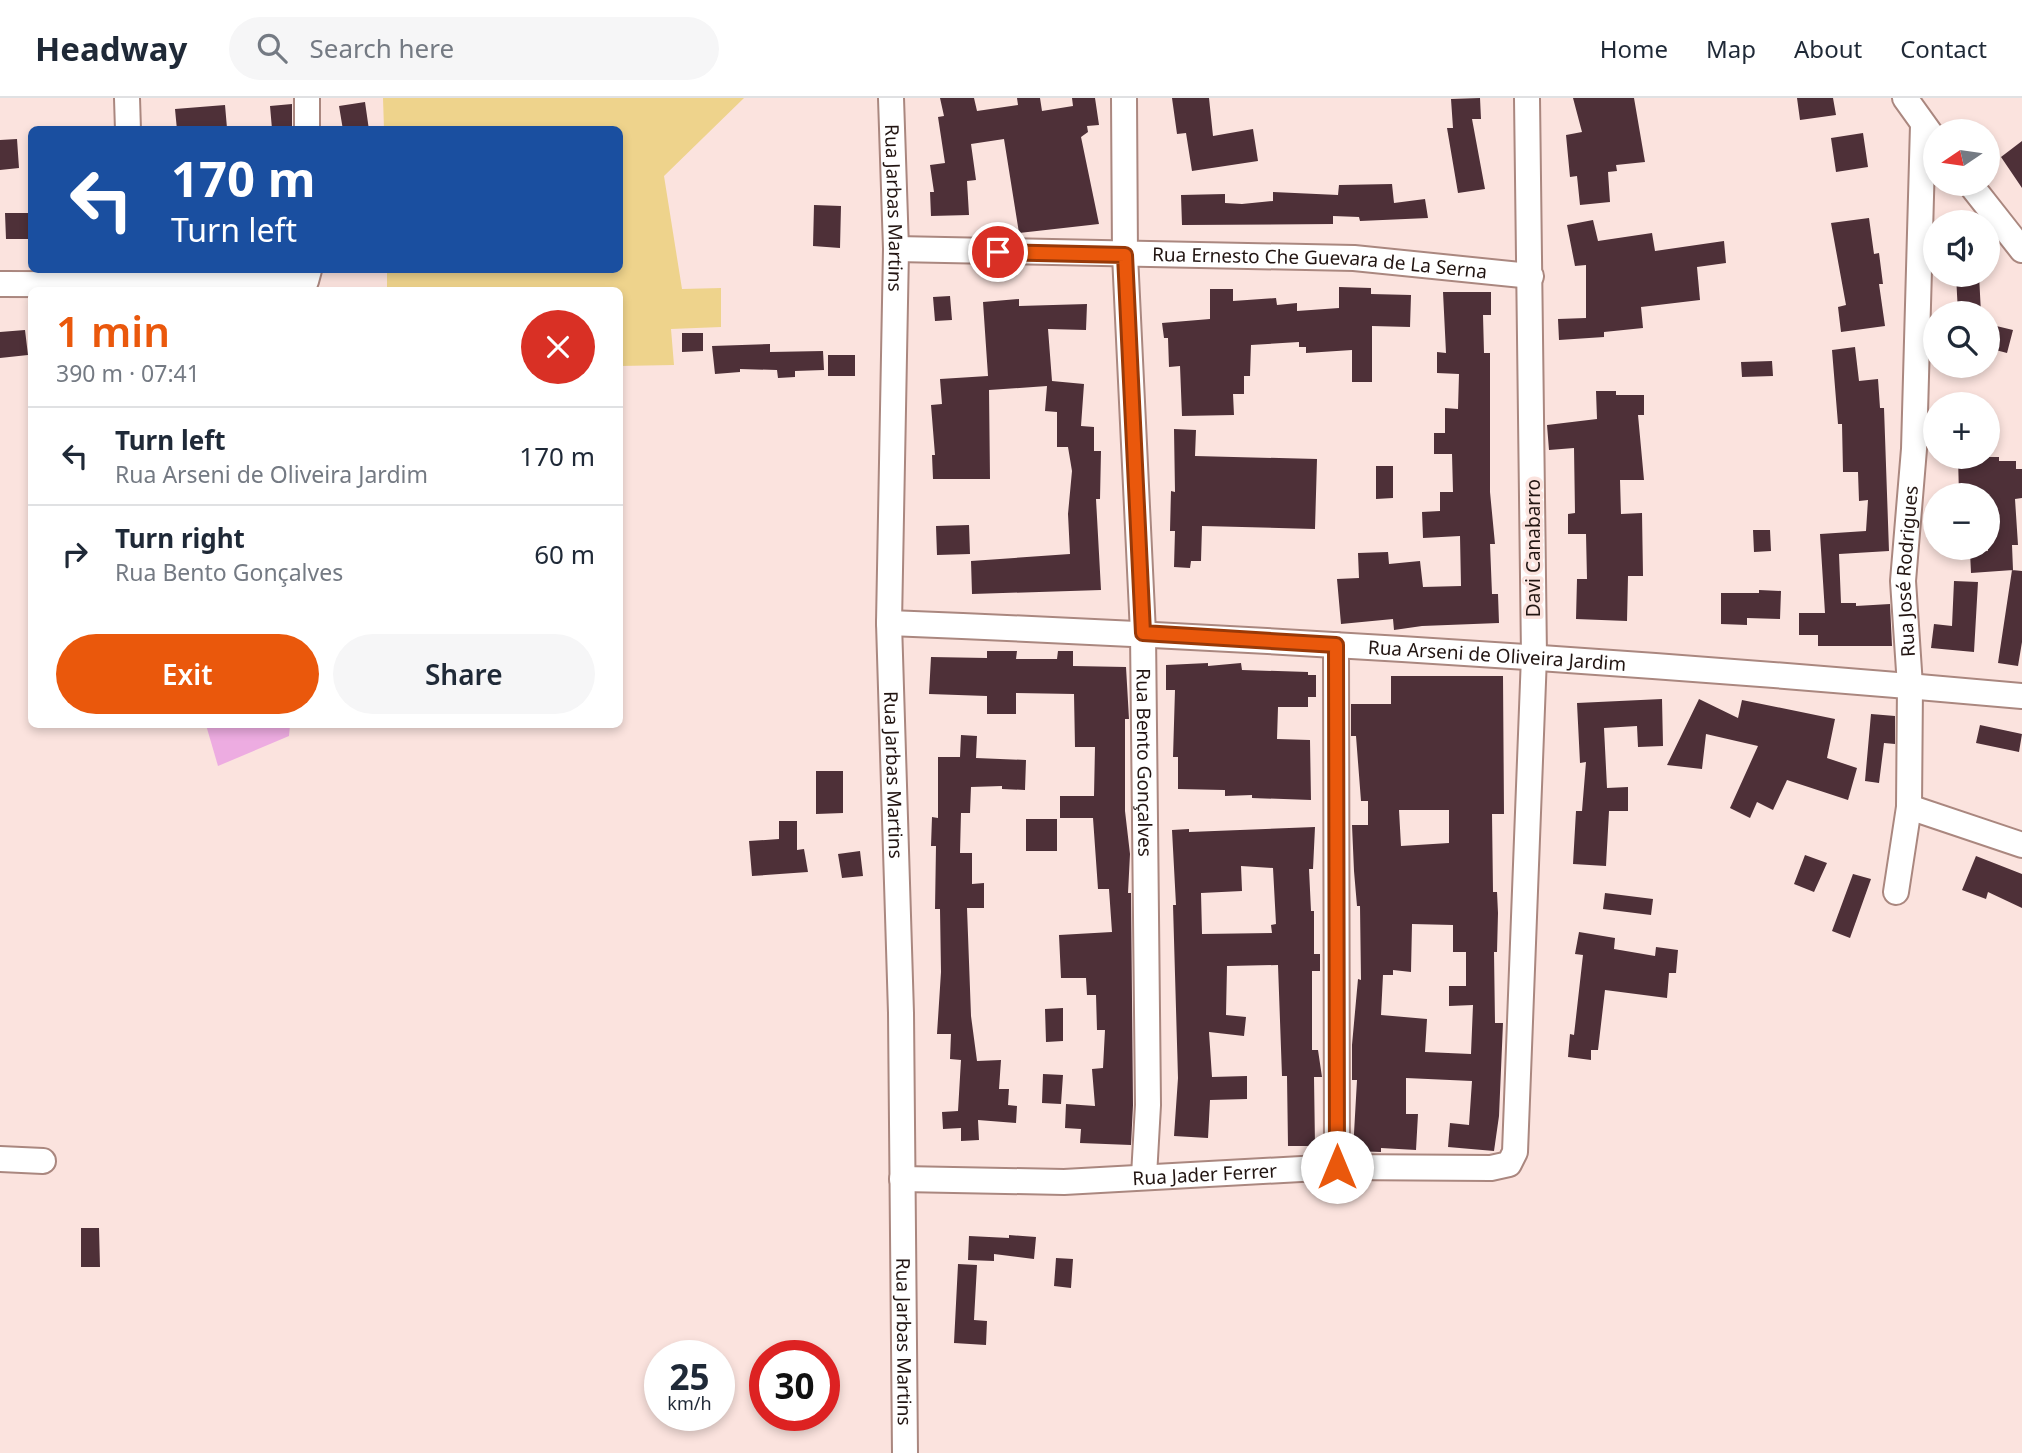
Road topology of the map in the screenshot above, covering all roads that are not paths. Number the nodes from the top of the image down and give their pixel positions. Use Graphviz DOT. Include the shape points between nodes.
graph roads {
  1 [pos="127,98"];
  2 [pos="306,98"];
  3 [pos="891,98"];
  4 [pos="1124,98"];
  5 [pos="1527,98"];
  6 [pos="1905,98"];
  7 [pos="1923,124"];
  8 [pos="128,126"];
  9 [pos="307,126"];
  10 [pos="1926,196"];
  11 [pos="1979,196"];
  12 [pos="896,249"];
  13 [pos="2022,250"];
  14 [pos="1125,255"];
  15 [pos="1531,276"];
  16 [pos="301,277"];
  17 [pos="131,278"];
  18 [pos="0,284"];
  19 [pos="889,623"];
  20 [pos="1143,633"];
  21 [pos="1336,645"];
  22 [pos="1534,656"];
  23 [pos="1910,686"];
  24 [pos="2022,696"];
  25 [pos="1909,807"];
  26 [pos="2022,845"];
  27 [pos="1896,892"];
  28 [pos="0,1159"];
  29 [pos="43,1161"];
  30 [pos="1509,1164"];
  31 [pos="1337,1167"];
  32 [pos="1144,1176"];
  33 [pos="901,1179"];
  34 [pos="905,1453"];
  1 -- 8 [label="street"];
  2 -- 9 [label="street"];
  3 -- 12 [label="street, Rua Jarbas Martins"];
  4 -- 14 [label="street, Rua Bento Gonçalves"];
  5 -- 15 [label="street, Davi Canabarro"];
  6 -- 7 [label="street"];
  10 -- 23 [label="street, Rua José Rodrigues" via="1903,580"];
  11 -- 13 [label="street"];
  12 -- 14 [label="street, Rua Ernesto Che Guevara de La Serna"];
  12 -- 19 [label="street, Rua Jarbas Martins"];
  14 -- 15 [label="street, Rua Ernesto Che Guevara de La Serna" via="1354,258"];
  14 -- 20 [label="street, Rua Bento Gonçalves"];
  15 -- 22 [label="street, Davi Canabarro"];
  16 -- 17 [label="street"];
  17 -- 18 [label="street"];
  19 -- 20 [label="street, Rua Arseni de Oliveira Jardim"];
  19 -- 33 [label="street, Rua Jarbas Martins" via="901,1013"];
  20 -- 21 [label="street, Rua Arseni de Oliveira Jardim"];
  20 -- 32 [label="street, Rua Bento Gonçalves" via="1148,1091"];
  21 -- 22 [label="street, Rua Arseni de Oliveira Jardim"];
  21 -- 31 [label="street"];
  22 -- 23 [label="street, Rua Arseni de Oliveira Jardim"];
  22 -- 30 [label="street, Davi Canabarro" via="1515,1152"];
  23 -- 24 [label="street, Rua Arseni de Oliveira Jardim"];
  23 -- 25 [label="street, Rua José Rodrigues"];
  25 -- 26 [label="street"];
  25 -- 27 [label="street, Rua José Rodrigues"];
  28 -- 29 [label="street"];
  30 -- 31 [label="street, Rua Jader Ferrer" via="1491,1168"];
  31 -- 32 [label="street, Rua Jader Ferrer"];
  32 -- 33 [label="street, Rua Jader Ferrer" via="1064,1182"];
  33 -- 34 [label="street, Rua Jarbas Martins"];
}
